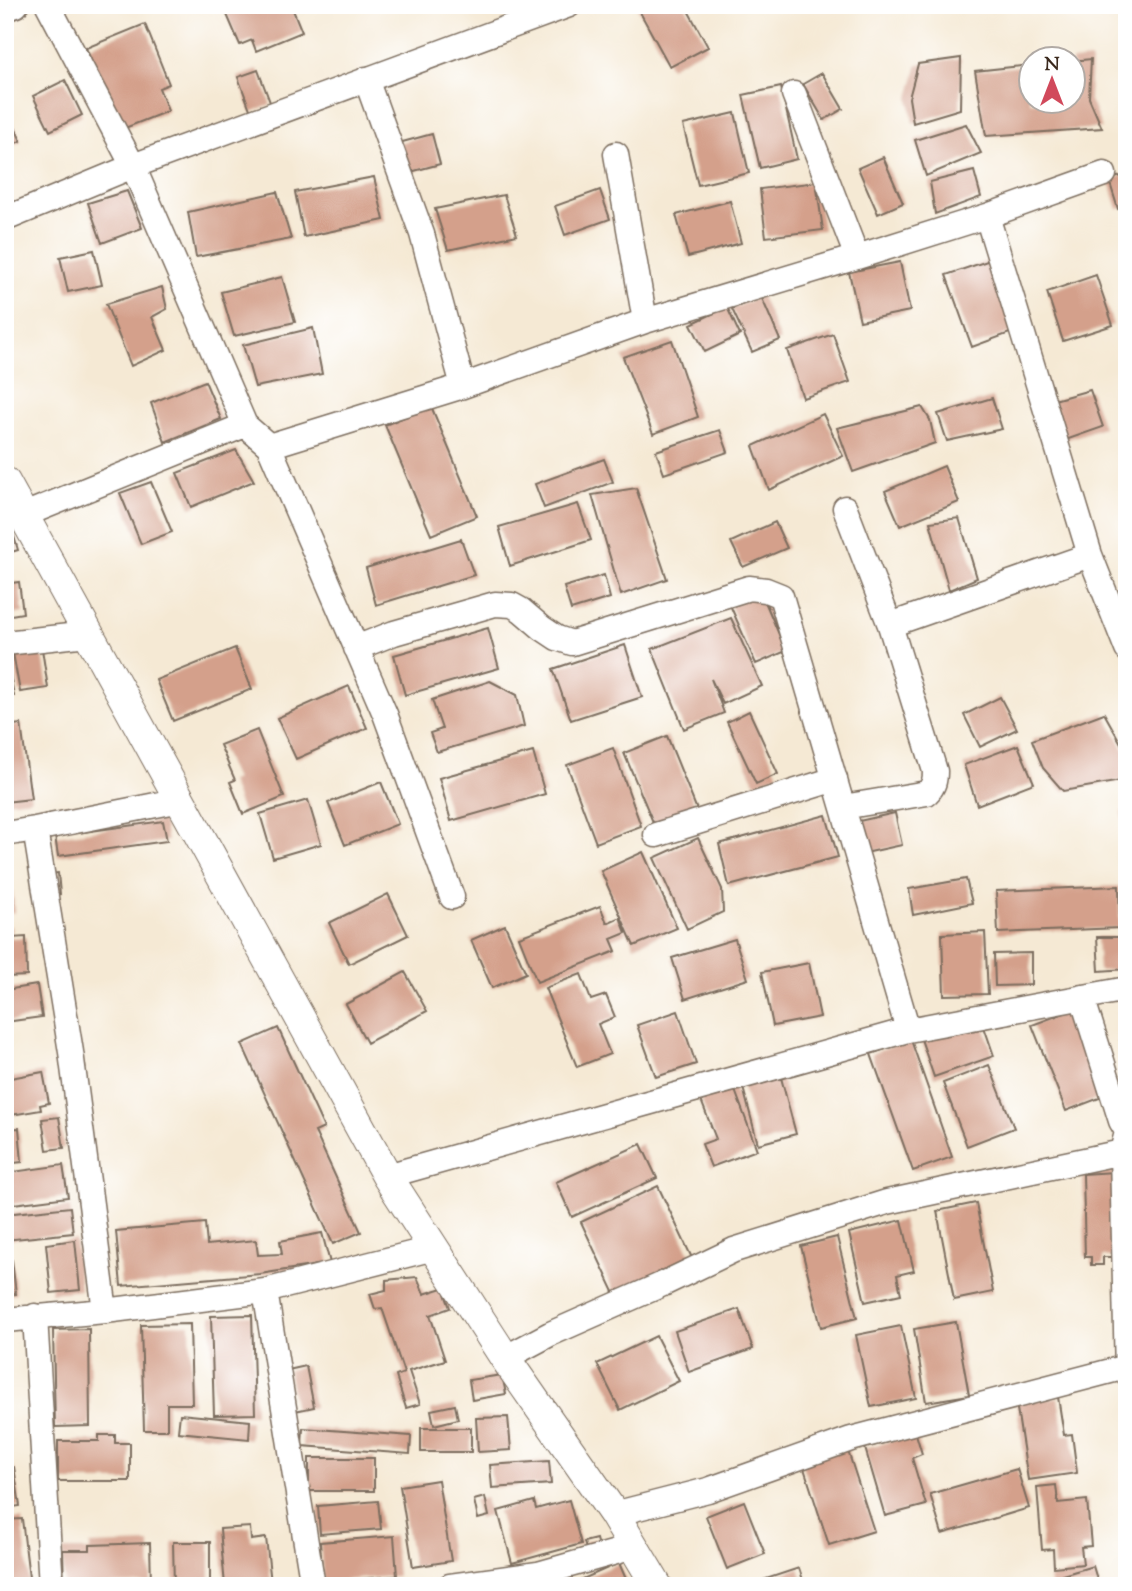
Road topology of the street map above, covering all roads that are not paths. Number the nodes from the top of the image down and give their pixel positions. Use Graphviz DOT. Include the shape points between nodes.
graph roads {
  1 [pos="16,5"];
  2 [pos="48,5"];
  3 [pos="569,5"];
  4 [pos="5,9"];
  5 [pos="366,79"];
  6 [pos="794,94"];
  7 [pos="616,153"];
  8 [pos="133,166"];
  9 [pos="1104,174"];
  10 [pos="987,216"];
  11 [pos="5,219"];
  12 [pos="857,257"];
  13 [pos="645,321"];
  14 [pos="463,386"];
  15 [pos="246,425"];
  16 [pos="269,446"];
  17 [pos="5,482"];
  18 [pos="845,508"];
  19 [pos="24,515"];
  20 [pos="1090,555"];
  21 [pos="890,625"];
  22 [pos="88,634"];
  23 [pos="5,643"];
  24 [pos="356,648"];
  25 [pos="1127,649"];
  26 [pos="835,779"];
  27 [pos="181,800"];
  28 [pos="843,807"];
  29 [pos="35,829"];
  30 [pos="5,834"];
  31 [pos="656,835"];
  32 [pos="452,897"];
  33 [pos="1127,989"];
  34 [pos="1082,997"];
  35 [pos="908,1030"];
  36 [pos="1125,1138"];
  37 [pos="387,1176"];
  38 [pos="434,1248"];
  39 [pos="265,1291"];
  40 [pos="1126,1299"];
  41 [pos="105,1311"];
  42 [pos="35,1316"];
  43 [pos="5,1320"];
  44 [pos="505,1358"];
  45 [pos="1126,1367"];
  46 [pos="1127,1374"];
  47 [pos="614,1514"];
  48 [pos="634,1547"];
  49 [pos="51,1586"];
  50 [pos="313,1586"];
  51 [pos="450,1586"];
  52 [pos="657,1586"];
  1 -- 4 [label="street"];
  2 -- 8 [label="street"];
  3 -- 5 [label="street"];
  5 -- 8 [label="street"];
  5 -- 14 [label="street" via="422,234"];
  6 -- 12 [label="street"];
  7 -- 13 [label="street"];
  8 -- 11 [label="street"];
  8 -- 15 [label="street"];
  9 -- 10 [label="street"];
  10 -- 12 [label="street"];
  10 -- 20 [label="street"];
  12 -- 13 [label="street"];
  13 -- 14 [label="street"];
  14 -- 16 [label="street"];
  15 -- 16 [label="street"];
  15 -- 19 [label="street"];
  16 -- 24 [label="street"];
  17 -- 19 [label="street"];
  18 -- 21 [label="street"];
  19 -- 22 [label="street"];
  20 -- 21 [label="street"];
  20 -- 25 [label="street"];
  21 -- 28 [label="street" via="935,771 933,787 928,793"];
  22 -- 23 [label="street"];
  22 -- 27 [label="street"];
  24 -- 26 [label="street" via="495,604 522,610 556,638 572,643 749,588 766,590 782,596"];
  24 -- 32 [label="street"];
  26 -- 28 [label="street"];
  26 -- 31 [label="street"];
  27 -- 29 [label="street"];
  27 -- 37 [label="street"];
  28 -- 35 [label="street"];
  29 -- 30 [label="street"];
  29 -- 41 [label="street" via="71,1052"];
  33 -- 34 [label="street"];
  34 -- 35 [label="street"];
  34 -- 36 [label="street"];
  35 -- 37 [label="street"];
  36 -- 40 [label="street"];
  36 -- 44 [label="street" via="887,1202 734,1250"];
  37 -- 38 [label="street"];
  38 -- 39 [label="street"];
  38 -- 44 [label="street"];
  39 -- 41 [label="street"];
  39 -- 50 [label="street"];
  40 -- 45 [label="street"];
  41 -- 42 [label="street"];
  42 -- 43 [label="street"];
  42 -- 49 [label="street"];
  44 -- 47 [label="street"];
  45 -- 46 [label="street"];
  45 -- 47 [label="street" via="851,1439 708,1490"];
  47 -- 48 [label="street"];
  48 -- 51 [label="street" via="538,1574"];
  48 -- 52 [label="street"];
}
